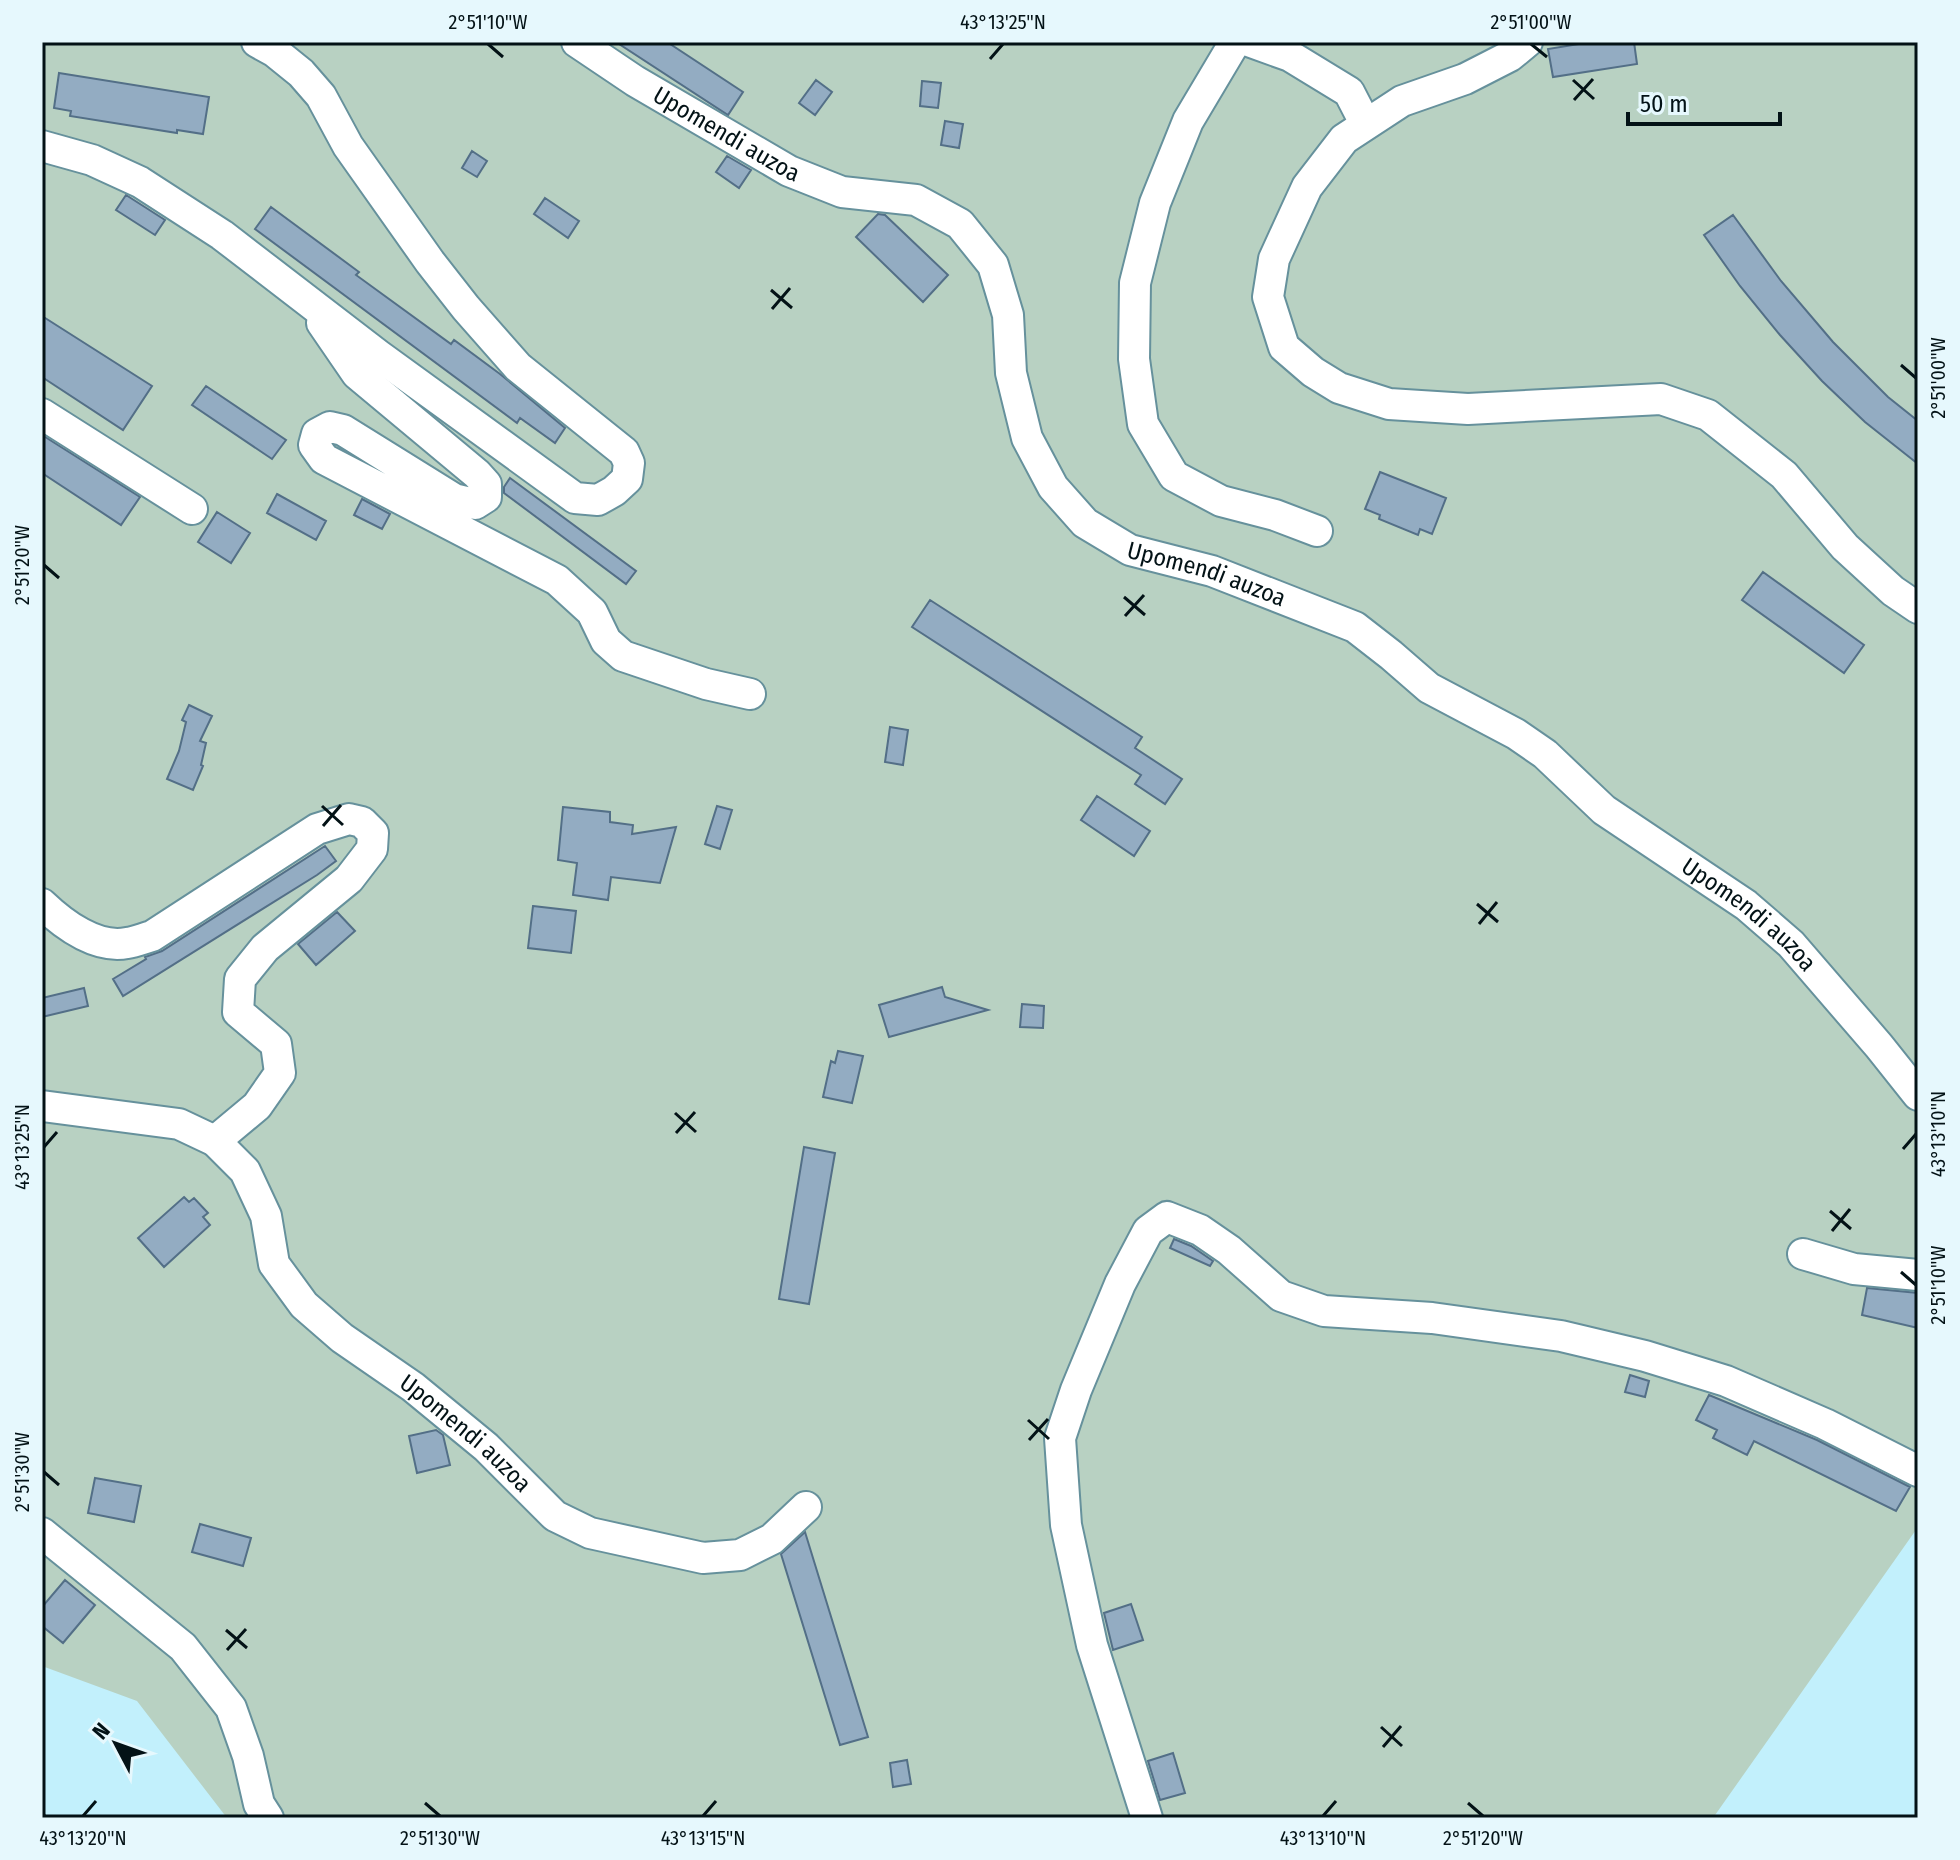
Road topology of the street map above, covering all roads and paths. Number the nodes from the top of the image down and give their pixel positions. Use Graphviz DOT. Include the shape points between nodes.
graph roads {
  1 [pos="257,42"];
  2 [pos="577,42"];
  3 [pos="1235,42"];
  4 [pos="1251,42"];
  5 [pos="1527,42"];
  6 [pos="1365,123"];
  7 [pos="42,146"];
  8 [pos="307,301"];
  9 [pos="42,414"];
  10 [pos="192,509"];
  11 [pos="1317,531"];
  12 [pos="1918,608"];
  13 [pos="750,694"];
  14 [pos="42,904"];
  15 [pos="1918,1095"];
  16 [pos="42,1106"];
  17 [pos="215,1141"];
  18 [pos="1803,1254"];
  19 [pos="1918,1275"];
  20 [pos="1918,1471"];
  21 [pos="806,1507"];
  22 [pos="42,1533"];
  23 [pos="248,1756"];
  24 [pos="42,1813"];
  25 [pos="46,1818"];
  26 [pos="240,1818"];
  27 [pos="268,1818"];
  28 [pos="1147,1818"];
  1 -- 8 [label="lane" via="301,73 321,96 348,146 430,262 518,367 624,452 627,479 598,500 575,498"];
  2 -- 15 [label="lane, Upomendi auzoa" via="789,171 842,192 916,200 960,224 993,265 1008,315 1011,373 1027,438 1053,487 1085,523 1130,550 1212,571 1355,627 1429,688 1535,747 1604,810 1746,905 1791,944"];
  3 -- 11 [label="lane" via="1188,121 1155,203 1135,283 1134,359 1143,424 1174,476 1221,501"];
  4 -- 6 [label="lane" via="1290,56 1349,92"];
  5 -- 6 [label="lane" via="1465,79 1402,101"];
  6 -- 12 [label="lane" via="1344,139 1307,187 1274,259 1268,297 1284,347 1339,388 1389,404 1468,409 1661,399 1708,415 1784,475 1845,547"];
  7 -- 8 [label="lane" via="92,160 140,182 222,235"];
  8 -- 13 [label="lane" via="357,374 477,474 486,484 486,497 475,504 454,499 343,430 330,427 317,434 314,445 324,459 557,580 592,612 606,641 623,656"];
  9 -- 10 [label="lane"];
  14 -- 17 [label="lane" via="61,922 99,941 125,944 152,936 317,829 349,819 373,833 372,849 349,879 265,948 240,979 238,1012 276,1044 280,1073 257,1106"];
  16 -- 17 [label="lane, Upomendi auzoa" via="179,1124"];
  17 -- 21 [label="lane, Upomendi auzoa" via="245,1171 266,1216 274,1264 304,1305 486,1447 555,1516 590,1533 703,1558 740,1555 772,1539"];
  18 -- 19 [label="lane" via="1854,1269"];
  20 -- 28 [label="lane" via="1726,1381 1645,1356 1561,1336 1432,1318 1324,1311 1281,1296 1229,1250 1200,1230 1167,1217 1148,1231 1120,1284 1060,1438 1066,1525 1092,1645"];
  22 -- 23 [label="lane" via="183,1647 231,1708"];
  23 -- 26 [label="lane"];
  23 -- 27 [label="lane" via="259,1804"];
  24 -- 25 [label="path"];
}
